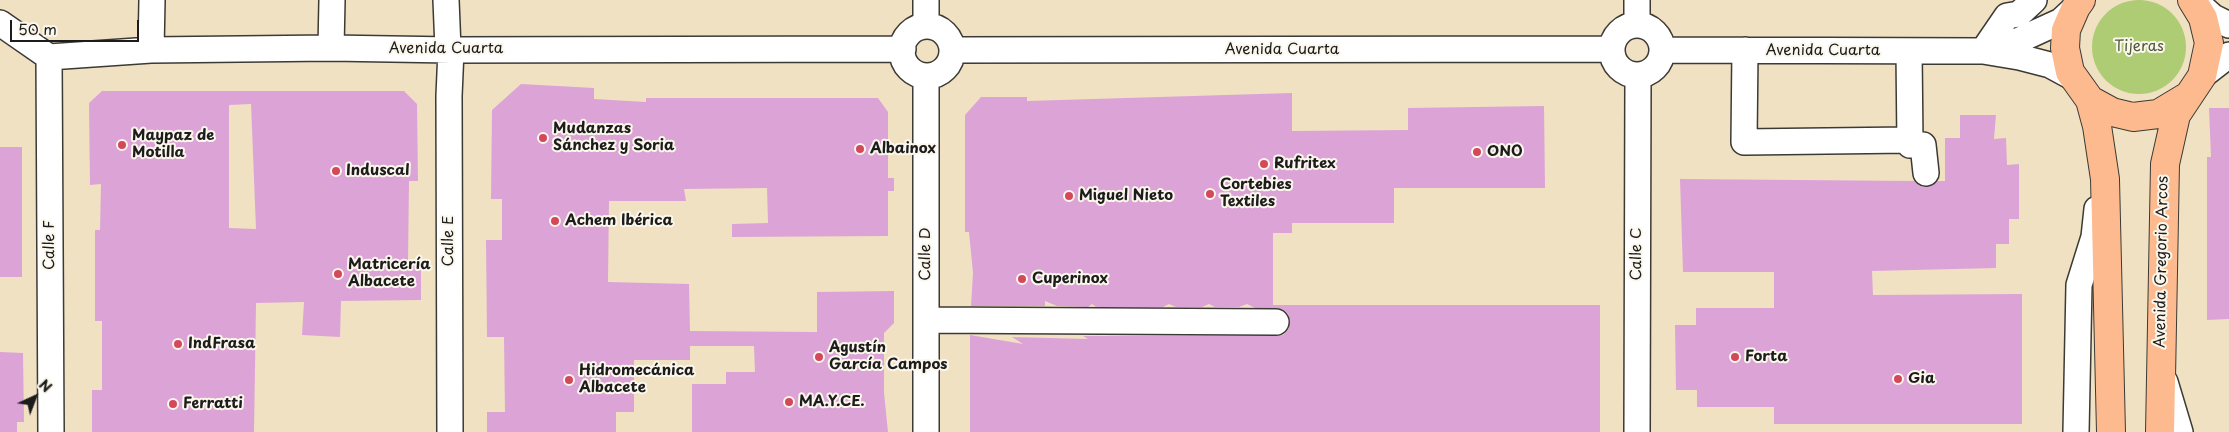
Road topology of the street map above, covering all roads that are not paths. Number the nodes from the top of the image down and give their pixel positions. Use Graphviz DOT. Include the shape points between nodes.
graph roads {
  1 [pos="152,0"];
  2 [pos="332,0"];
  3 [pos="446,0"];
  4 [pos="926,0"];
  5 [pos="2034,0"];
  6 [pos="2193,0"];
  7 [pos="2079,3"];
  8 [pos="1637,12"];
  9 [pos="0,23"];
  10 [pos="2229,25"];
  11 [pos="926,26"];
  12 [pos="332,48"];
  13 [pos="903,49"];
  14 [pos="151,50"];
  15 [pos="449,50"];
  16 [pos="952,50"];
  17 [pos="1612,50"];
  18 [pos="1662,50"];
  19 [pos="1745,50"];
  20 [pos="1909,51"];
  21 [pos="1983,51"];
  22 [pos="2229,55"];
  23 [pos="49,57"];
  24 [pos="926,76"];
  25 [pos="1638,76"];
  26 [pos="2074,78"];
  27 [pos="2195,86"];
  28 [pos="2090,100"];
  29 [pos="1909,140"];
  30 [pos="2102,149"];
  31 [pos="1926,173"];
  32 [pos="926,320"];
  33 [pos="1276,322"];
  34 [pos="2160,366"];
  35 [pos="51,432"];
  36 [pos="450,432"];
  37 [pos="926,432"];
  38 [pos="1637,432"];
  39 [pos="2076,432"];
  40 [pos="2111,432"];
  41 [pos="2160,432"];
  42 [pos="2180,432"];
  1 -- 14 [label="street"];
  2 -- 12 [label="street"];
  3 -- 15 [label="street, Calle E"];
  4 -- 11 [label="street"];
  5 -- 21 [label="street" via="2019,14 2007,16"];
  6 -- 10 [label="street" via="2213,17"];
  6 -- 27 [label="main road, Avenida Gregorio Arcos" via="2203,18 2209,43"];
  7 -- 21 [label="street" via="2061,21 2015,42"];
  7 -- 26 [label="main road" via="2066,30 2065,48"];
  8 -- 17 [label="street" via="1615,38"];
  8 -- 18 [label="street" via="1661,41"];
  9 -- 23 [label="street"];
  11 -- 13 [label="street" via="909,34"];
  11 -- 16 [label="street" via="943,32 950,40"];
  12 -- 14 [label="street, Avenida Cuarta"];
  12 -- 15 [label="street, Avenida Cuarta"];
  13 -- 15 [label="street, Avenida Cuarta"];
  13 -- 24 [label="street" via="909,68"];
  14 -- 23 [label="street, Avenida Cuarta"];
  15 -- 36 [label="street, Calle E"];
  16 -- 17 [label="street, Avenida Cuarta"];
  16 -- 24 [label="street" via="949,64 943,71"];
  17 -- 25 [label="street" via="1617,66 1627,74"];
  18 -- 19 [label="street, Avenida Cuarta"];
  18 -- 25 [label="street" via="1659,64 1653,71"];
  19 -- 20 [label="street, Avenida Cuarta"];
  19 -- 29 [label="street" via="1744,142"];
  20 -- 21 [label="street, Avenida Cuarta"];
  20 -- 29 [label="street"];
  21 -- 26 [label="street" via="2050,65"];
  22 -- 27 [label="street"];
  23 -- 35 [label="street, Calle F"];
  24 -- 32 [label="street, Calle D"];
  25 -- 38 [label="street, Calle C"];
  26 -- 28 [label="main road"];
  27 -- 28 [label="main road" via="2158,114 2133,117 2112,112"];
  27 -- 34 [label="main road, Avenida Gregorio Arcos" via="2176,116 2165,164"];
  28 -- 30 [label="main road"];
  29 -- 31 [label="street" via="1910,145 1923,145"];
  30 -- 39 [label="street" via="2094,237 2079,285"];
  30 -- 40 [label="main road" via="2108,234"];
  32 -- 33 [label="street"];
  32 -- 37 [label="street, Calle D"];
  34 -- 41 [label="main road, Avenida Gregorio Arcos"];
  34 -- 42 [label="street"];
}
